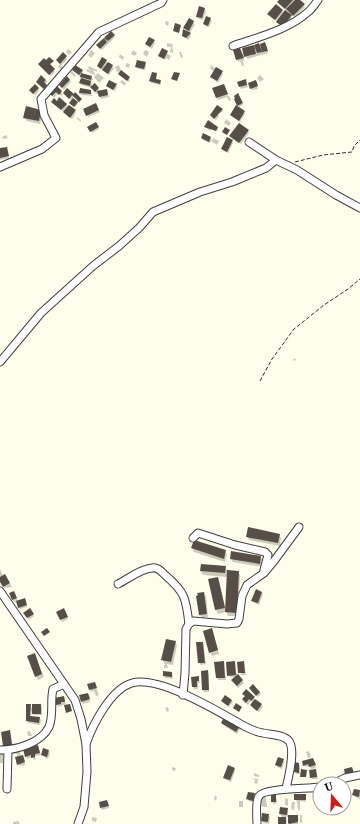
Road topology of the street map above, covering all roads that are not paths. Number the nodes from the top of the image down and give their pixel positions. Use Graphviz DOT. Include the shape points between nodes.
graph roads {
  1 [pos="163,0"];
  2 [pos="318,0"];
  3 [pos="233,46"];
  4 [pos="249,142"];
  5 [pos="276,160"];
  6 [pos="0,167"];
  7 [pos="360,208"];
  8 [pos="0,362"];
  9 [pos="299,527"];
  10 [pos="193,538"];
  11 [pos="264,572"];
  12 [pos="118,584"];
  13 [pos="0,591"];
  14 [pos="189,624"];
  15 [pos="64,684"];
  16 [pos="183,695"];
  17 [pos="86,744"];
  18 [pos="0,750"];
  19 [pos="8,750"];
  20 [pos="312,788"];
  21 [pos="8,789"];
  22 [pos="286,789"];
  23 [pos="78,824"];
  24 [pos="257,824"];
  1 -- 6 [label="street" via="99,32 41,99 44,115 56,138 42,149"];
  2 -- 3 [label="street" via="308,12 288,25"];
  4 -- 5 [label="street"];
  5 -- 7 [label="street"];
  5 -- 8 [label="street" via="266,168 153,212 139,228 41,313"];
  9 -- 11 [label="street"];
  10 -- 11 [label="street" via="200,534 265,552 268,555"];
  11 -- 14 [label="street" via="246,584 237,623 193,621"];
  12 -- 14 [label="street" via="146,570 159,569 182,592"];
  13 -- 15 [label="street"];
  14 -- 16 [label="street" via="186,629"];
  15 -- 17 [label="street" via="75,700"];
  15 -- 19 [label="street" via="53,689 49,726 43,734 20,748"];
  16 -- 17 [label="street" via="152,682 131,683 121,689 100,714"];
  16 -- 22 [label="street" via="254,731 281,736 289,741 291,765"];
  17 -- 23 [label="street" via="84,807"];
  18 -- 19 [label="street"];
  19 -- 21 [label="street"];
  20 -- 22 [label="street"];
  22 -- 24 [label="street" via="262,793 259,796"];
}
